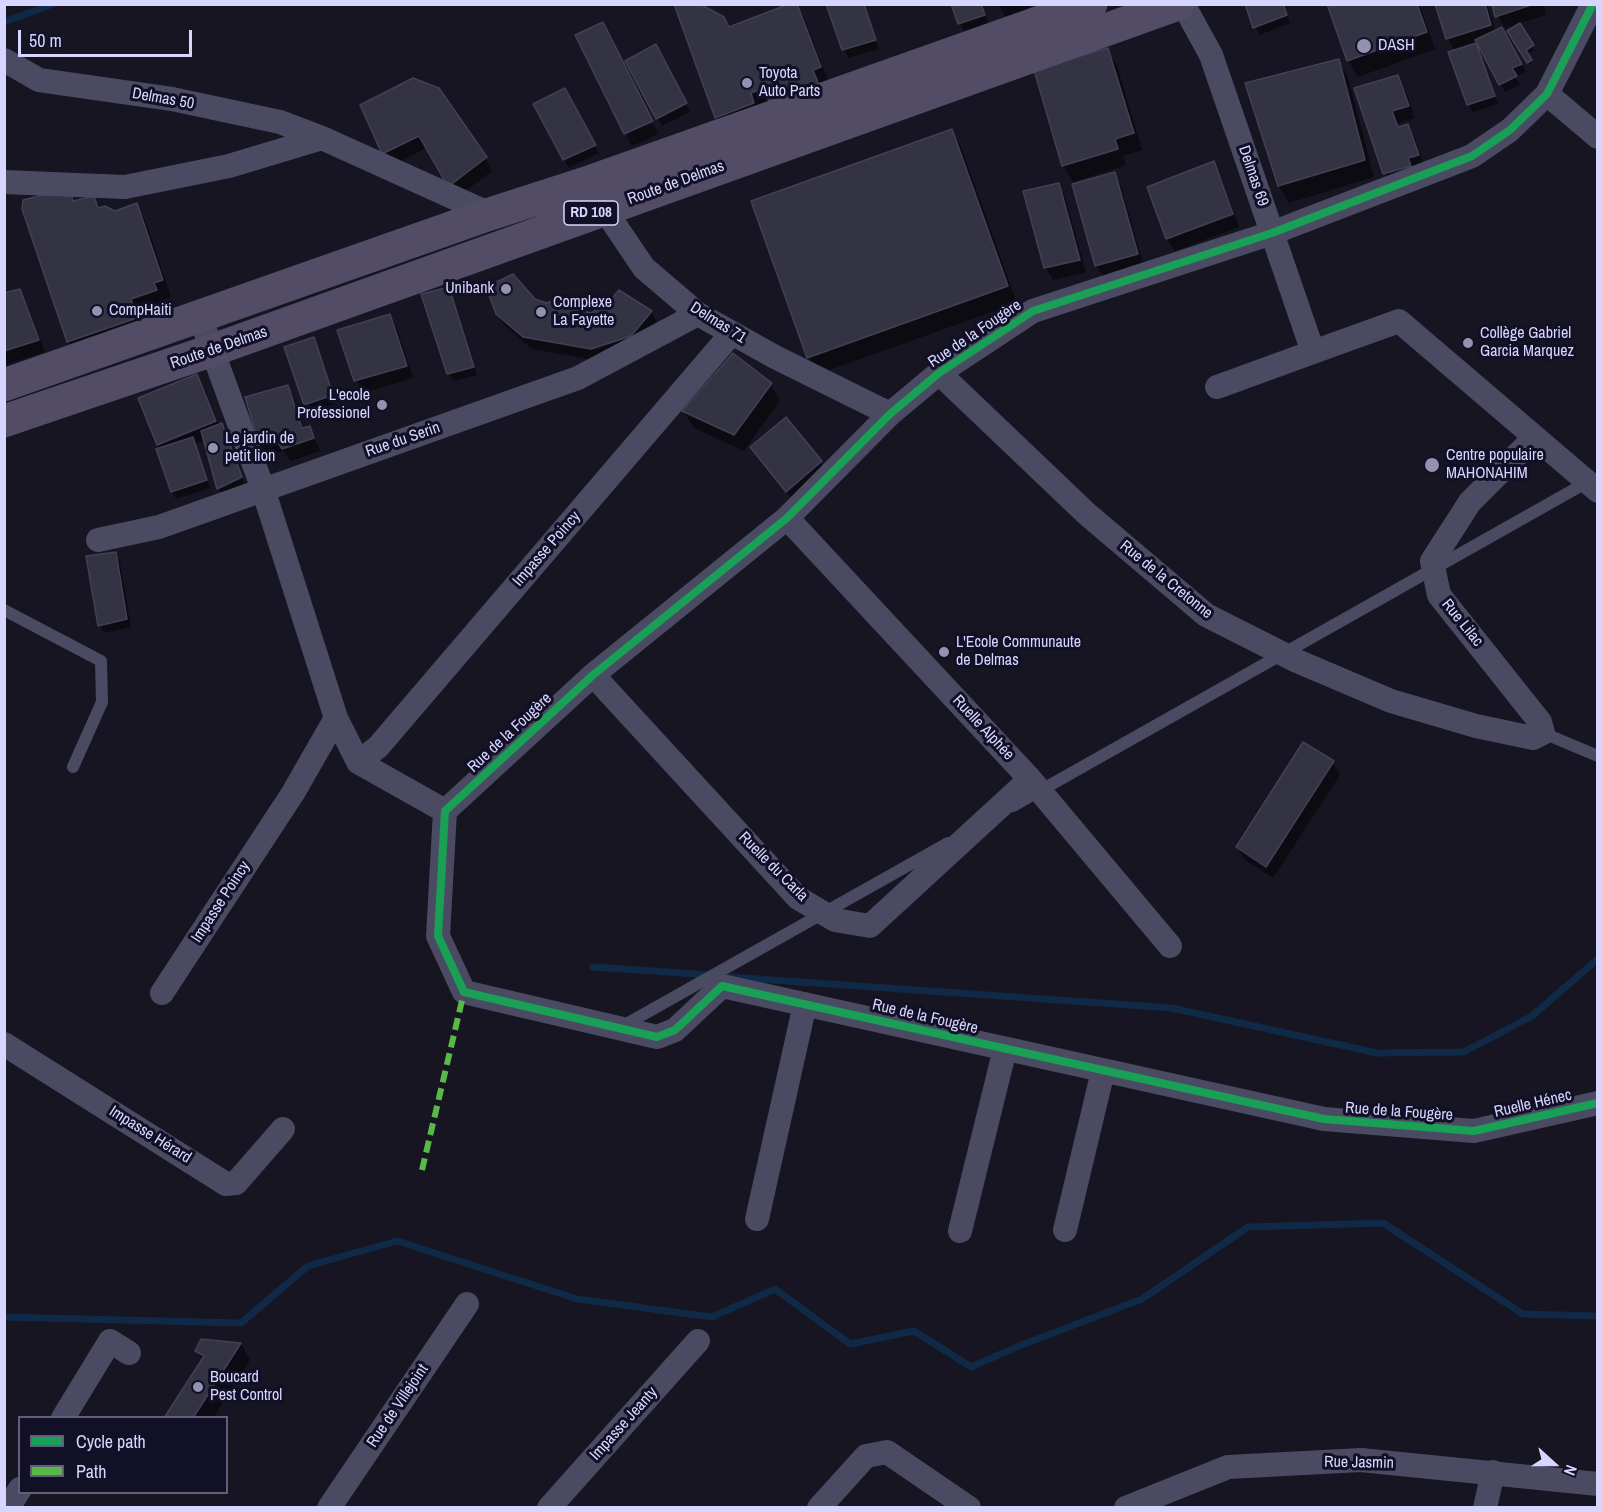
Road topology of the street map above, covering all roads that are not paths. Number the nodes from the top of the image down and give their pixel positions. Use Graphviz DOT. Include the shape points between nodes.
graph roads {
  1 [pos="1091,4"];
  2 [pos="1178,4"];
  3 [pos="1184,4"];
  4 [pos="1593,4"];
  5 [pos="4,60"];
  6 [pos="1547,94"];
  7 [pos="1598,137"];
  8 [pos="322,138"];
  9 [pos="4,182"];
  10 [pos="595,196"];
  11 [pos="490,214"];
  12 [pos="1272,233"];
  13 [pos="698,314"];
  14 [pos="200,317"];
  15 [pos="732,333"];
  16 [pos="213,350"];
  17 [pos="1313,352"];
  18 [pos="939,373"];
  19 [pos="4,385"];
  20 [pos="1216,387"];
  21 [pos="890,414"];
  22 [pos="4,421"];
  23 [pos="1534,438"];
  24 [pos="1598,477"];
  25 [pos="263,489"];
  26 [pos="1598,491"];
  27 [pos="787,518"];
  28 [pos="98,540"];
  29 [pos="4,610"];
  30 [pos="593,675"];
  31 [pos="336,718"];
  32 [pos="1543,733"];
  33 [pos="1598,756"];
  34 [pos="358,762"];
  35 [pos="73,767"];
  36 [pos="1030,779"];
  37 [pos="445,811"];
  38 [pos="1170,946"];
  39 [pos="162,993"];
  40 [pos="805,1004"];
  41 [pos="619,1028"];
  42 [pos="4,1044"];
  43 [pos="1005,1049"];
  44 [pos="1102,1071"];
  45 [pos="1598,1103"];
  46 [pos="283,1129"];
  47 [pos="1474,1131"];
  48 [pos="757,1219"];
  49 [pos="1065,1230"];
  50 [pos="960,1231"];
  51 [pos="467,1304"];
  52 [pos="698,1341"];
  53 [pos="129,1353"];
  54 [pos="64,1416"];
  55 [pos="1493,1472"];
  56 [pos="1598,1484"];
  57 [pos="18,1492"];
  58 [pos="8,1508"];
  59 [pos="329,1508"];
  60 [pos="549,1508"];
  61 [pos="819,1508"];
  62 [pos="969,1508"];
  63 [pos="1126,1508"];
  64 [pos="1485,1508"];
  1 -- 10 [label="main road, Route de Delmas / RD 108"];
  2 -- 10 [label="main road, Route de Delmas / RD 108"];
  3 -- 12 [label="street, Delmas 69" via="1211,55"];
  4 -- 6 [label="street, Rue de la Fougère"];
  5 -- 8 [label="street, Delmas 50" via="39,80 171,99 280,122"];
  6 -- 7 [label="street"];
  6 -- 12 [label="street, Rue de la Fougère" via="1510,130 1472,156"];
  8 -- 9 [label="street" via="229,166 125,188"];
  8 -- 11 [label="street, Delmas 50"];
  10 -- 11 [label="main road, Route de Delmas / RD 108"];
  10 -- 13 [label="street, Delmas 71" via="644,268"];
  10 -- 16 [label="main road, Route de Delmas / RD 108"];
  11 -- 14 [label="main road, Route de Delmas / RD 108"];
  12 -- 17 [label="street, Delmas 69"];
  12 -- 18 [label="street, Rue de la Fougère" via="1033,311"];
  13 -- 15 [label="street, Delmas 71"];
  13 -- 25 [label="street, Rue du Serin" via="578,378"];
  14 -- 16 [label="street"];
  14 -- 19 [label="main road, Route de Delmas / RD 108"];
  15 -- 21 [label="street, Delmas 71"];
  15 -- 34 [label="street, Impasse Poincy" via="378,747"];
  16 -- 22 [label="main road, Route de Delmas / RD 108"];
  16 -- 25 [label="street"];
  17 -- 20 [label="street"];
  17 -- 23 [label="street" via="1399,321"];
  18 -- 21 [label="street, Rue de la Fougère"];
  18 -- 32 [label="street, Rue de la Cretonne" via="1087,514 1206,615 1297,661 1391,701 1533,738"];
  21 -- 27 [label="street, Rue de la Fougère"];
  23 -- 26 [label="street"];
  23 -- 32 [label="street, Rue Lilac" via="1470,502 1432,561 1439,595 1540,722"];
  24 -- 41 [label="lane"];
  25 -- 28 [label="street, Rue du Serin" via="159,527"];
  25 -- 31 [label="street"];
  27 -- 30 [label="street, Rue de la Fougère"];
  27 -- 36 [label="street, Ruelle Alphée"];
  29 -- 35 [label="lane" via="101,661 102,702"];
  30 -- 36 [label="street, Ruelle du Carla" via="798,898 835,920 870,926"];
  30 -- 37 [label="street, Rue de la Fougère"];
  31 -- 34 [label="street"];
  31 -- 39 [label="street, Impasse Poincy"];
  32 -- 33 [label="lane"];
  34 -- 37 [label="street"];
  36 -- 38 [label="street, Ruelle Alphée"];
  37 -- 41 [label="street, Rue de la Fougère" via="438,936 464,992"];
  40 -- 41 [label="street, Rue de la Fougère" via="723,986 665,1035 657,1037"];
  40 -- 43 [label="street, Rue de la Fougère"];
  40 -- 48 [label="street"];
  42 -- 46 [label="street, Impasse Hérard" via="226,1184 236,1183"];
  43 -- 44 [label="street, Rue de la Fougère"];
  43 -- 50 [label="street"];
  44 -- 47 [label="street, Rue de la Fougère" via="1324,1119"];
  44 -- 49 [label="street"];
  45 -- 47 [label="street, Ruelle Hénec"];
  51 -- 59 [label="street, Rue de Villejoint"];
  52 -- 60 [label="street, Impasse Jeanty"];
  53 -- 54 [label="street" via="110,1341"];
  55 -- 56 [label="street, Rue Jasmin"];
  55 -- 63 [label="street, Rue Jasmin" via="1361,1460 1228,1467"];
  55 -- 64 [label="street"];
  57 -- 58 [label="street"];
  61 -- 62 [label="street" via="866,1456 887,1452"];
}
